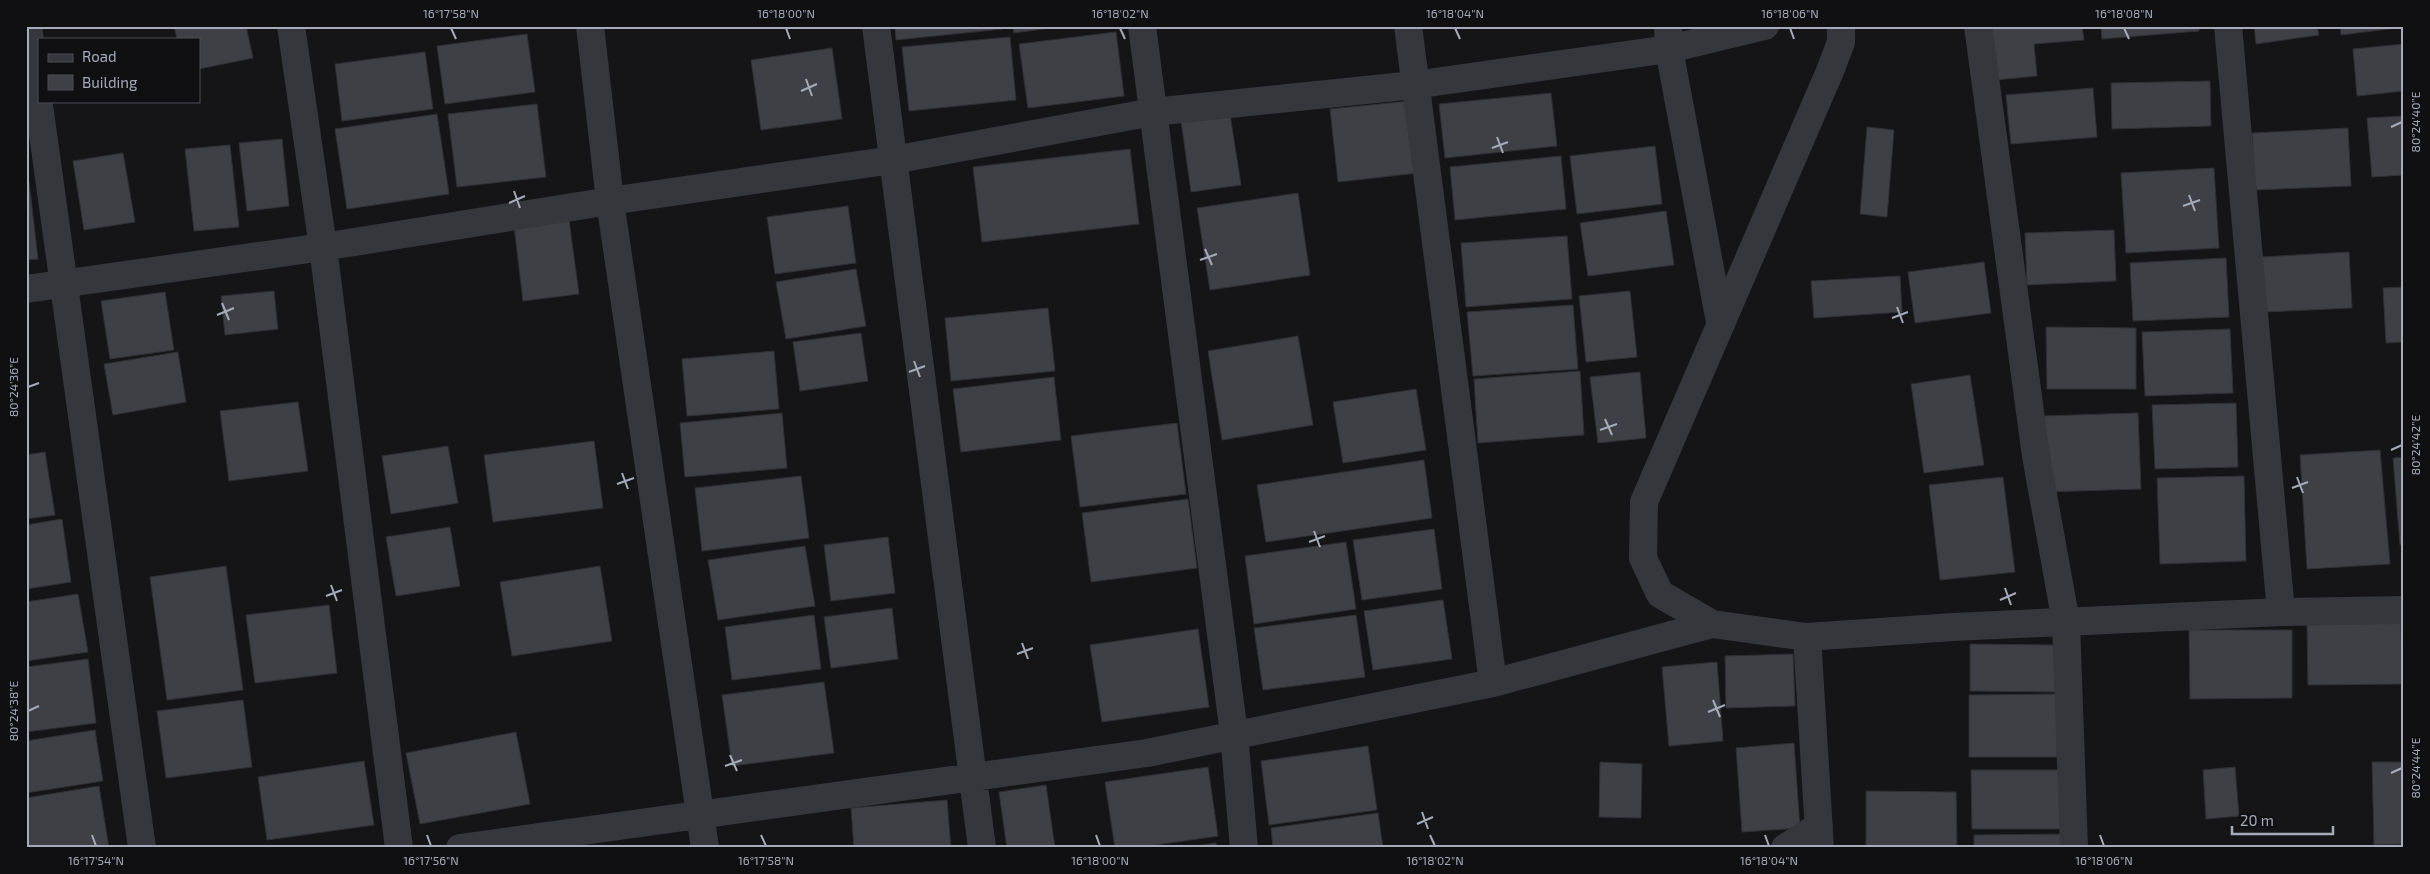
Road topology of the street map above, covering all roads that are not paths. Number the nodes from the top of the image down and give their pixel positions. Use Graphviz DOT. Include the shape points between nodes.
graph roads {
  1 [pos="28,26"];
  2 [pos="290,26"];
  3 [pos="590,26"];
  4 [pos="876,26"];
  5 [pos="1142,26"];
  6 [pos="1408,26"];
  7 [pos="1765,26"];
  8 [pos="1841,26"];
  9 [pos="1978,26"];
  10 [pos="2228,26"];
  11 [pos="1668,38"];
  12 [pos="1414,85"];
  13 [pos="38,97"];
  14 [pos="39,102"];
  15 [pos="1153,112"];
  16 [pos="893,160"];
  17 [pos="610,201"];
  18 [pos="323,247"];
  19 [pos="64,283"];
  20 [pos="26,288"];
  21 [pos="1720,322"];
  22 [pos="2404,610"];
  23 [pos="2281,612"];
  24 [pos="2066,622"];
  25 [pos="1712,624"];
  26 [pos="1808,637"];
  27 [pos="1494,683"];
  28 [pos="1234,734"];
  29 [pos="973,776"];
  30 [pos="701,813"];
  31 [pos="1820,837"];
  32 [pos="142,848"];
  33 [pos="399,848"];
  34 [pos="460,848"];
  35 [pos="705,848"];
  36 [pos="982,848"];
  37 [pos="1244,848"];
  38 [pos="1785,848"];
  39 [pos="2074,848"];
  1 -- 13 [label="street"];
  2 -- 18 [label="street"];
  3 -- 17 [label="street"];
  4 -- 16 [label="street"];
  5 -- 15 [label="street"];
  6 -- 12 [label="street"];
  7 -- 11 [label="street"];
  8 -- 21 [label="street" via="1838,50"];
  9 -- 24 [label="street" via="2036,456"];
  10 -- 23 [label="street"];
  11 -- 12 [label="street"];
  11 -- 21 [label="street"];
  12 -- 15 [label="street"];
  12 -- 27 [label="street"];
  14 -- 19 [label="street"];
  15 -- 16 [label="street"];
  15 -- 28 [label="street"];
  16 -- 17 [label="street"];
  16 -- 29 [label="street"];
  17 -- 18 [label="street"];
  17 -- 30 [label="street"];
  18 -- 19 [label="street"];
  18 -- 33 [label="street"];
  19 -- 20 [label="street"];
  19 -- 32 [label="street"];
  21 -- 25 [label="street" via="1644,502 1643,558 1660,594"];
  22 -- 23 [label="street"];
  23 -- 24 [label="street"];
  24 -- 26 [label="street"];
  24 -- 39 [label="street"];
  25 -- 26 [label="street"];
  25 -- 27 [label="street"];
  26 -- 31 [label="street"];
  27 -- 28 [label="street"];
  28 -- 29 [label="street" via="1147,753"];
  28 -- 37 [label="street"];
  29 -- 30 [label="street"];
  29 -- 36 [label="street"];
  30 -- 34 [label="street"];
  30 -- 35 [label="street"];
  31 -- 38 [label="street"];
}
